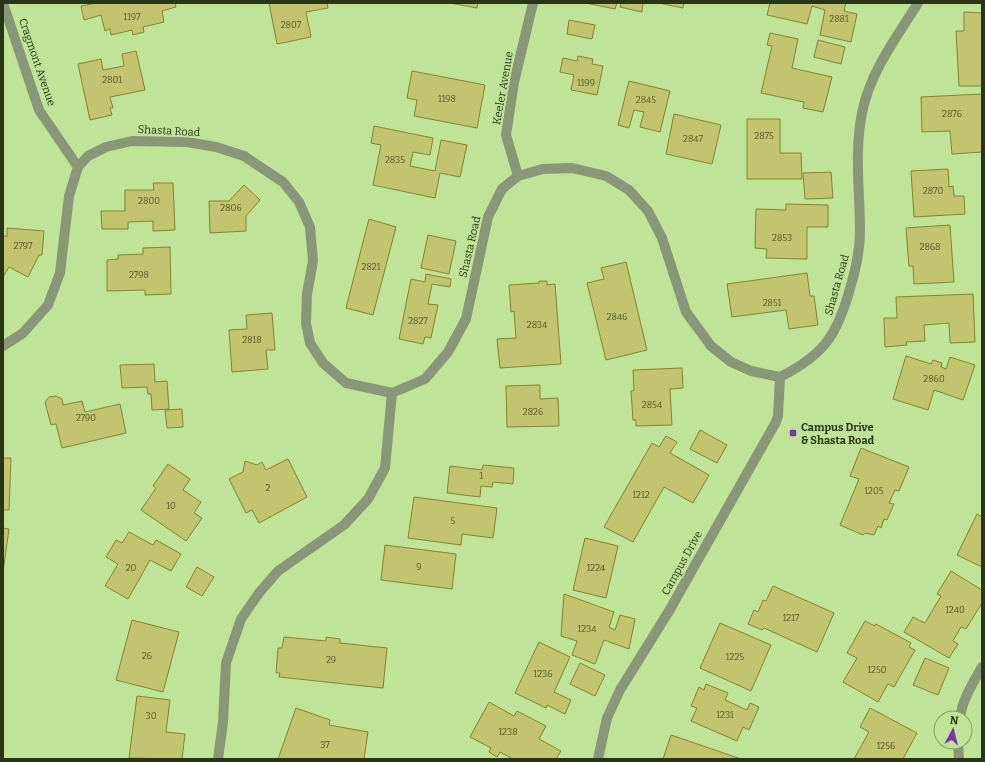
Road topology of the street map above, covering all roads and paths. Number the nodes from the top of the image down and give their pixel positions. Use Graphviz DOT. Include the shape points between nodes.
graph roads {
  1 [pos="3,3"];
  2 [pos="533,3"];
  3 [pos="918,3"];
  4 [pos="78,167"];
  5 [pos="518,176"];
  6 [pos="3,346"];
  7 [pos="780,377"];
  8 [pos="392,393"];
  9 [pos="982,667"];
  10 [pos="961,710"];
  11 [pos="218,759"];
  12 [pos="598,759"];
  1 -- 4 [label="street, Cragmont Avenue" via="39,110"];
  2 -- 5 [label="street, Keeler Avenue" via="514,82 506,136"];
  3 -- 7 [label="street, Shasta Road" via="881,60 862,113 857,160 860,233 857,265 843,315 828,342 803,366"];
  4 -- 6 [label="street" via="69,196 60,273 48,305 23,333"];
  4 -- 8 [label="street, Shasta Road" via="88,156 106,147 132,141 187,142 216,147 244,156 283,182 299,202 310,226 313,261 307,294 306,323 310,342 323,363 346,383"];
  5 -- 7 [label="street, Shasta Road" via="543,169 572,168 606,176 629,190 648,211 662,238 686,312 711,346 731,362 751,371"];
  5 -- 8 [label="street, Shasta Road" via="502,189 488,217 466,319 448,352 425,379"];
  7 -- 12 [label="street, Campus Drive" via="776,422 669,612 620,690 606,718"];
  8 -- 11 [label="street" via="385,468 368,499 344,526 278,571 241,619 226,663"];
  9 -- 10 [label="street"];
}
